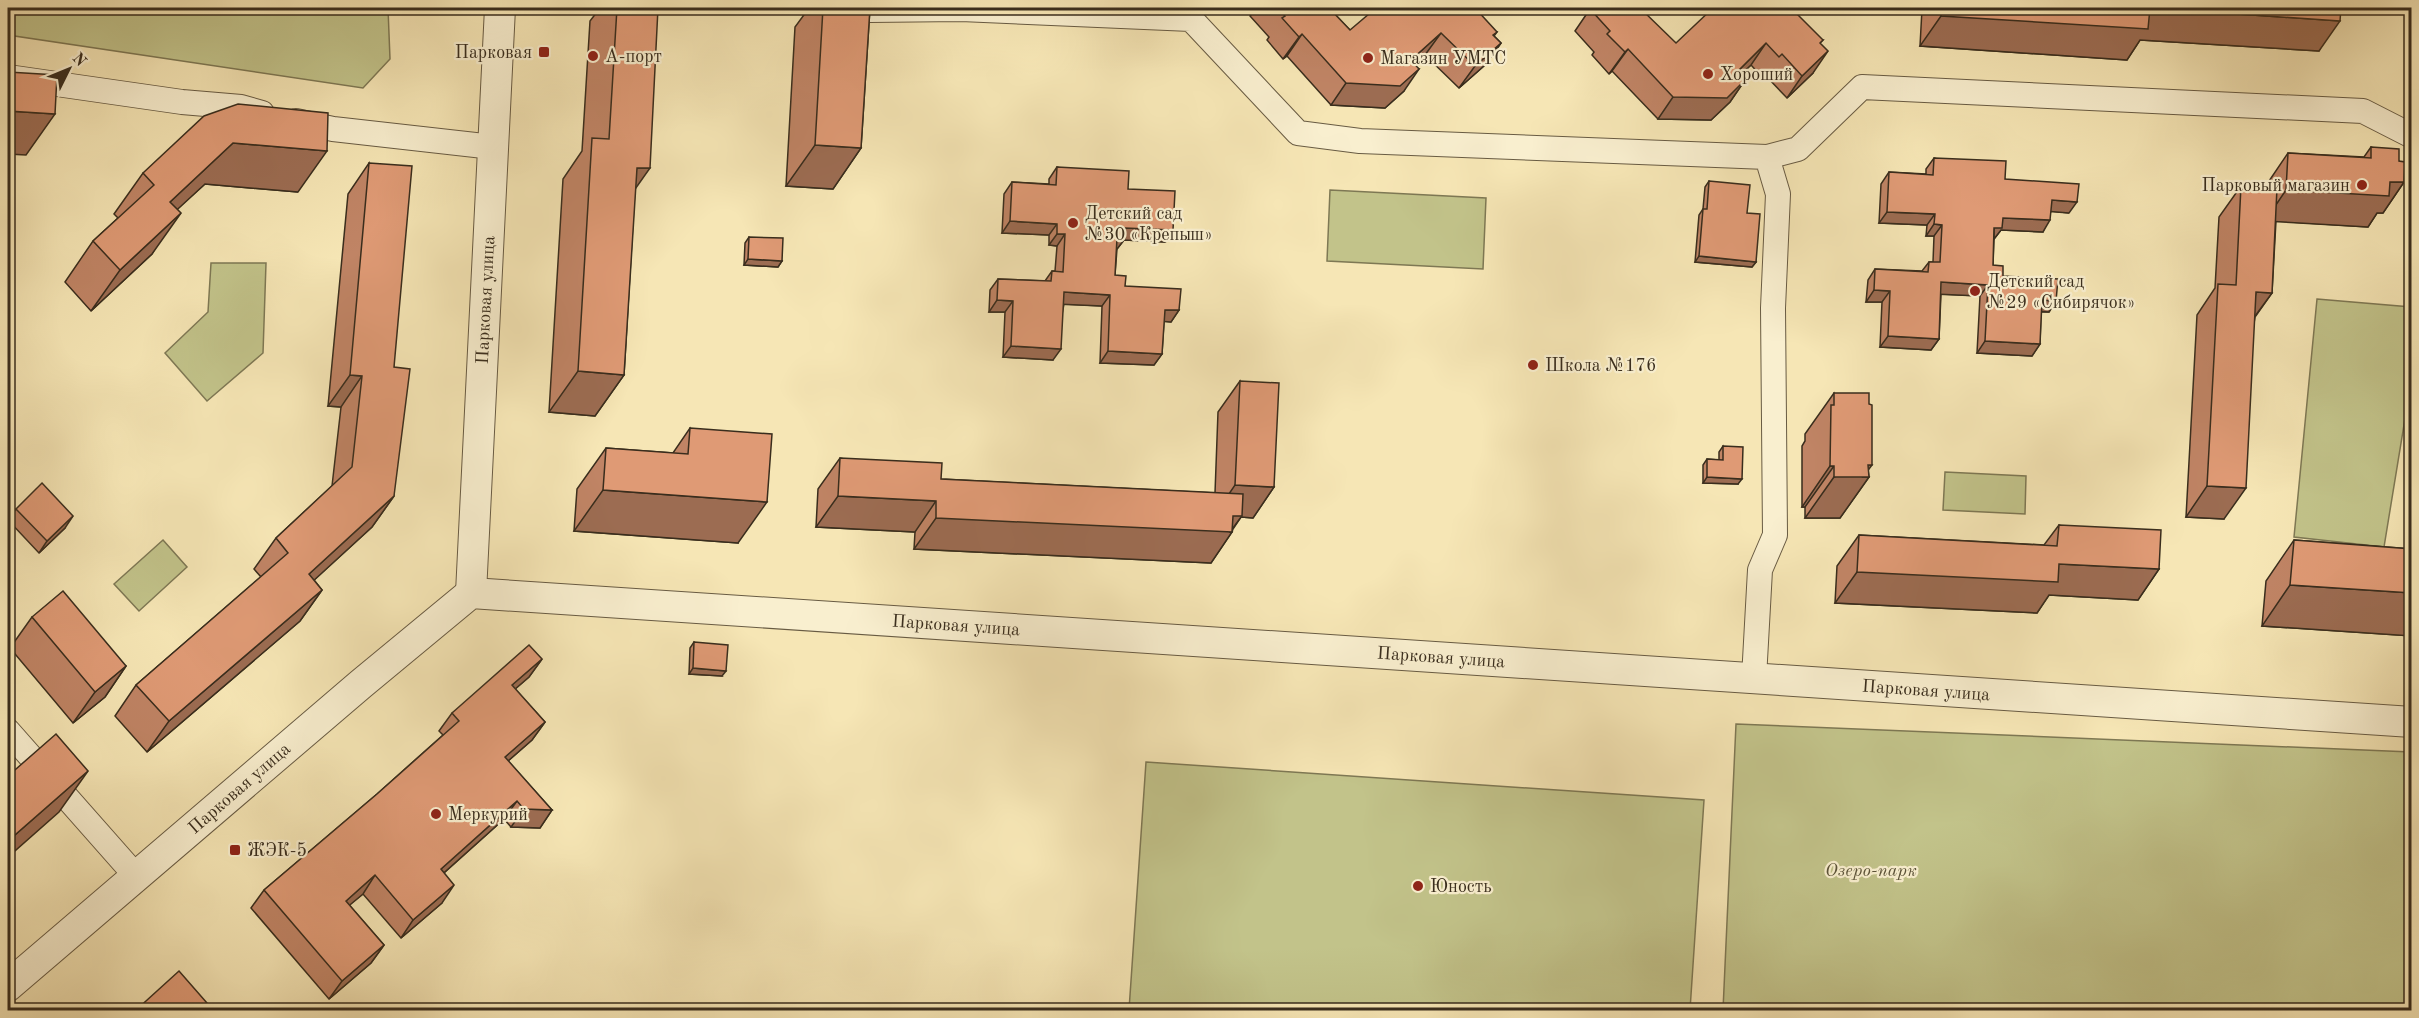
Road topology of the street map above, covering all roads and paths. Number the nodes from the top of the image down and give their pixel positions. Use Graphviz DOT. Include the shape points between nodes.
graph roads {
  1 [pos="500,8"];
  2 [pos="813,8"];
  3 [pos="961,8"];
  4 [pos="8,77"];
  5 [pos="2412,136"];
  6 [pos="493,147"];
  7 [pos="1767,157"];
  8 [pos="471,593"];
  9 [pos="1754,678"];
  10 [pos="2412,722"];
  11 [pos="8,731"];
  12 [pos="136,876"];
  13 [pos="8,986"];
  1 -- 6 [label="street, Парковая улица"];
  2 -- 3 [label="street"];
  3 -- 7 [label="street" via="1191,19 1298,134 1360,141"];
  4 -- 6 [label="street" via="241,108 333,129"];
  5 -- 7 [label="street" via="2363,111 1862,87 1798,149"];
  6 -- 8 [label="street, Парковая улица"];
  7 -- 9 [label="street" via="1778,194 1773,308 1775,535 1760,570"];
  8 -- 9 [label="street, Парковая улица"];
  8 -- 12 [label="street, Парковая улица"];
  9 -- 10 [label="street, Парковая улица"];
  11 -- 12 [label="street"];
  12 -- 13 [label="street, Парковая улица"];
}
